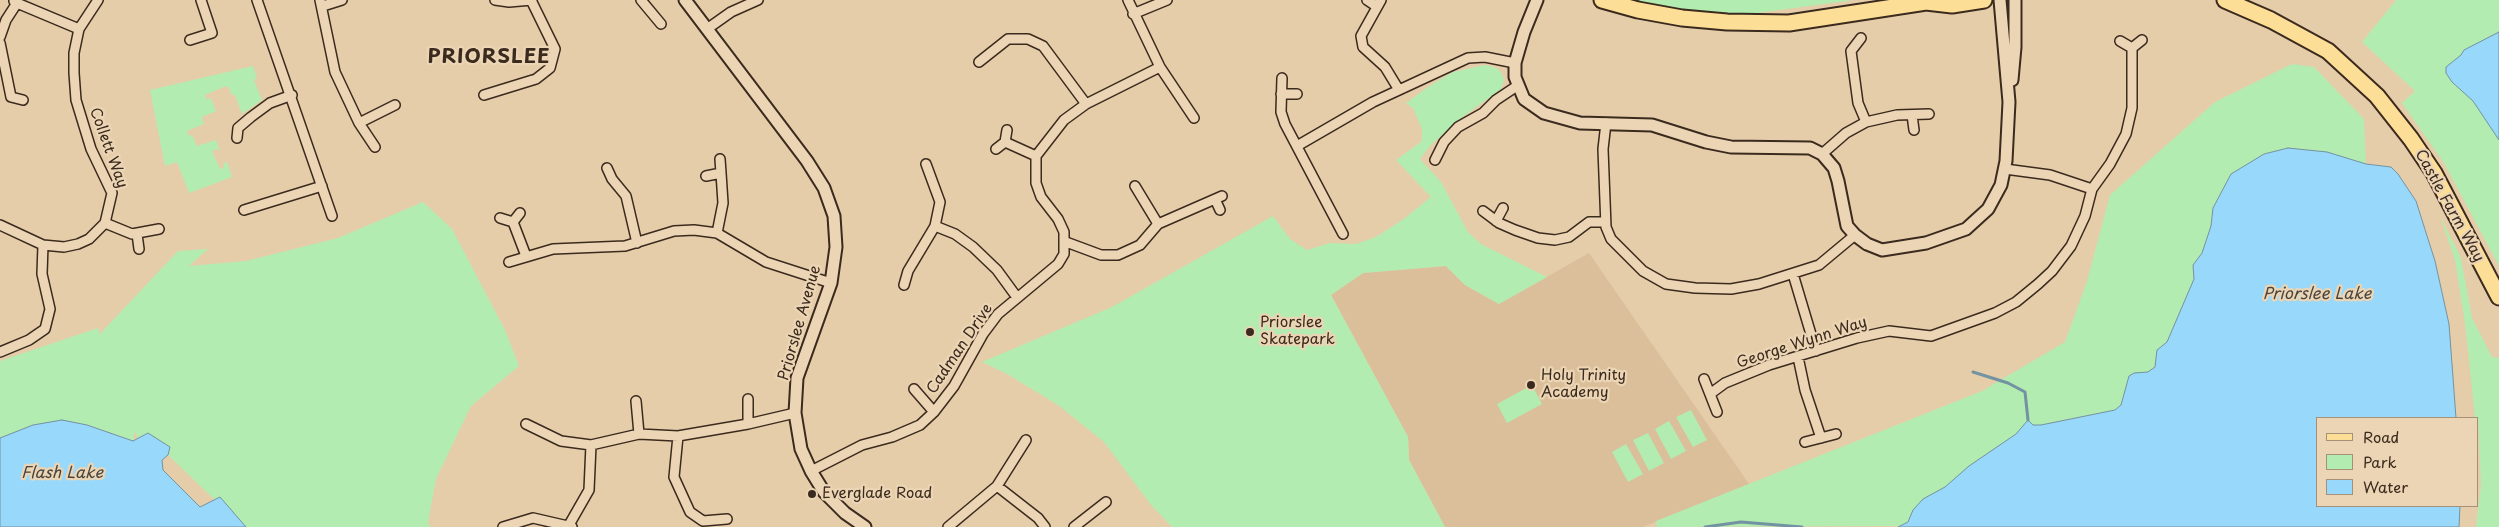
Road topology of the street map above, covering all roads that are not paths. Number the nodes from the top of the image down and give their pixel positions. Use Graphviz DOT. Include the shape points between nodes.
graph roads {
  1 [pos="98,0"];
  2 [pos="200,0"];
  3 [pos="257,0"];
  4 [pos="342,0"];
  5 [pos="495,0"];
  6 [pos="532,0"];
  7 [pos="641,0"];
  8 [pos="686,0"];
  9 [pos="758,0"];
  10 [pos="1128,0"];
  11 [pos="1167,0"];
  12 [pos="1367,0"];
  13 [pos="1537,0"];
  14 [pos="1602,0"];
  15 [pos="1984,0"];
  16 [pos="2000,0"];
  17 [pos="2015,0"];
  18 [pos="2225,0"];
  19 [pos="15,1"];
  20 [pos="1927,1"];
  21 [pos="321,3"];
  22 [pos="1379,3"];
  23 [pos="1133,14"];
  24 [pos="661,24"];
  25 [pos="79,29"];
  26 [pos="707,29"];
  27 [pos="212,33"];
  28 [pos="0,37"];
  29 [pos="1861,38"];
  30 [pos="190,40"];
  31 [pos="2142,40"];
  32 [pos="2120,41"];
  33 [pos="0,43"];
  34 [pos="214,43"];
  35 [pos="2132,48"];
  36 [pos="978,62"];
  37 [pos="1515,63"];
  38 [pos="1160,67"];
  39 [pos="1282,78"];
  40 [pos="1517,86"];
  41 [pos="1399,90"];
  42 [pos="1281,94"];
  43 [pos="1297,94"];
  44 [pos="292,95"];
  45 [pos="484,95"];
  46 [pos="23,100"];
  47 [pos="2009,102"];
  48 [pos="1086,104"];
  49 [pos="395,105"];
  50 [pos="1929,114"];
  51 [pos="1912,115"];
  52 [pos="1194,118"];
  53 [pos="1866,122"];
  54 [pos="359,123"];
  55 [pos="1606,123"];
  56 [pos="229,126"];
  57 [pos="238,128"];
  58 [pos="1007,130"];
  59 [pos="1914,130"];
  60 [pos="237,138"];
  61 [pos="1005,142"];
  62 [pos="1296,146"];
  63 [pos="375,147"];
  64 [pos="996,149"];
  65 [pos="1822,154"];
  66 [pos="1036,156"];
  67 [pos="720,159"];
  68 [pos="1435,160"];
  69 [pos="926,164"];
  70 [pos="607,168"];
  71 [pos="2005,169"];
  72 [pos="721,173"];
  73 [pos="706,176"];
  74 [pos="322,186"];
  75 [pos="1135,186"];
  76 [pos="2092,189"];
  77 [pos="1503,208"];
  78 [pos="244,210"];
  79 [pos="1220,210"];
  80 [pos="1483,211"];
  81 [pos="520,213"];
  82 [pos="332,216"];
  83 [pos="500,218"];
  84 [pos="1496,221"];
  85 [pos="513,222"];
  86 [pos="1604,222"];
  87 [pos="105,223"];
  88 [pos="1158,224"];
  89 [pos="0,225"];
  90 [pos="935,226"];
  91 [pos="159,228"];
  92 [pos="717,233"];
  93 [pos="137,234"];
  94 [pos="1343,234"];
  95 [pos="1855,235"];
  96 [pos="1066,242"];
  97 [pos="637,243"];
  98 [pos="43,245"];
  99 [pos="139,249"];
  100 [pos="526,256"];
  101 [pos="509,262"];
  102 [pos="1794,274"];
  103 [pos="831,283"];
  104 [pos="904,285"];
  105 [pos="1016,296"];
  106 [pos="2499,297"];
  107 [pos="0,352"];
  108 [pos="1816,352"];
  109 [pos="1798,357"];
  110 [pos="1704,379"];
  111 [pos="914,389"];
  112 [pos="1710,394"];
  113 [pos="748,400"];
  114 [pos="636,401"];
  115 [pos="934,412"];
  116 [pos="1717,412"];
  117 [pos="795,413"];
  118 [pos="526,424"];
  119 [pos="748,424"];
  120 [pos="639,434"];
  121 [pos="1836,434"];
  122 [pos="678,436"];
  123 [pos="1821,438"];
  124 [pos="1026,440"];
  125 [pos="1805,442"];
  126 [pos="591,445"];
  127 [pos="811,471"];
  128 [pos="997,486"];
  129 [pos="1106,502"];
  130 [pos="727,519"];
  131 [pos="570,526"];
  132 [pos="503,527"];
  133 [pos="866,527"];
  134 [pos="948,527"];
  135 [pos="1045,527"];
  136 [pos="1074,527"];
  1 -- 25 [label="street, Collett Way"];
  2 -- 27 [label="street"];
  3 -- 44 [label="street"];
  4 -- 21 [label="street"];
  5 -- 6 [label="street"];
  6 -- 45 [label="street" via="555,49 550,68 536,79"];
  7 -- 24 [label="street"];
  8 -- 26 [label="street, Priorslee Avenue"];
  9 -- 26 [label="street" via="731,12"];
  10 -- 23 [label="street"];
  11 -- 23 [label="street"];
  12 -- 22 [label="street"];
  13 -- 37 [label="street"];
  14 -- 20 [label="main road" via="1668,16 1789,23"];
  15 -- 20 [label="main road" via="1952,5"];
  16 -- 47 [label="street"];
  17 -- 47 [label="street" via="2015,47"];
  18 -- 106 [label="main road, Castle Farm Way" via="2271,20 2328,52 2377,96 2434,173"];
  19 -- 25 [label="street"];
  19 -- 28 [label="street"];
  21 -- 54 [label="street" via="335,72"];
  22 -- 41 [label="street" via="1361,36 1363,47 1385,67"];
  23 -- 38 [label="street"];
  25 -- 87 [label="street, Collett Way" via="74,53 76,100 91,149 112,193"];
  26 -- 103 [label="street, Priorslee Avenue" via="824,188 834,216 836,247"];
  27 -- 30 [label="street"];
  27 -- 34 [label="street"];
  29 -- 53 [label="street" via="1851,51 1858,103"];
  31 -- 35 [label="street"];
  32 -- 35 [label="street"];
  33 -- 46 [label="street" via="11,97"];
  35 -- 76 [label="street, George Wynn Way" via="2132,108 2126,134"];
  36 -- 48 [label="street" via="1008,39 1028,39 1043,46"];
  37 -- 40 [label="street"];
  37 -- 41 [label="street" via="1485,57 1468,58"];
  38 -- 48 [label="street"];
  38 -- 52 [label="street"];
  39 -- 42 [label="street"];
  40 -- 55 [label="street" via="1524,99 1544,113 1580,123"];
  40 -- 68 [label="street" via="1496,100 1483,114 1458,126 1444,142"];
  41 -- 62 [label="street"];
  42 -- 43 [label="street"];
  42 -- 62 [label="street" via="1285,124"];
  44 -- 57 [label="street" via="270,103"];
  44 -- 74 [label="street"];
  47 -- 71 [label="street"];
  48 -- 66 [label="street" via="1064,120"];
  49 -- 54 [label="street"];
  50 -- 51 [label="street"];
  51 -- 53 [label="street"];
  51 -- 59 [label="street"];
  53 -- 65 [label="street" via="1846,133"];
  54 -- 63 [label="street"];
  55 -- 65 [label="street" via="1658,126 1731,147 1798,146"];
  55 -- 86 [label="street"];
  56 -- 57 [label="street"];
  57 -- 60 [label="street"];
  58 -- 61 [label="street"];
  61 -- 64 [label="street"];
  61 -- 66 [label="street"];
  62 -- 94 [label="street"];
  65 -- 95 [label="street" via="1836,174 1847,226"];
  66 -- 96 [label="street" via="1036,183 1041,197 1058,219"];
  67 -- 72 [label="street"];
  69 -- 90 [label="street" via="940,202"];
  70 -- 97 [label="street" via="626,196"];
  71 -- 76 [label="street" via="2050,175"];
  71 -- 95 [label="street" via="2001,185 1988,209 1966,229 1926,243 1882,250"];
  72 -- 73 [label="street"];
  72 -- 92 [label="street" via="724,203"];
  74 -- 78 [label="street"];
  74 -- 82 [label="street"];
  75 -- 88 [label="street"];
  76 -- 108 [label="street, George Wynn Way" via="2085,216 2070,246 2052,271 2016,302 1931,336 1889,331"];
  77 -- 84 [label="street"];
  79 -- 88 [label="street" via="1219,198"];
  80 -- 84 [label="street"];
  81 -- 85 [label="street"];
  83 -- 85 [label="street"];
  84 -- 86 [label="street" via="1538,238 1555,240 1569,237 1589,222"];
  85 -- 100 [label="street"];
  86 -- 102 [label="street" via="1611,239 1621,250 1643,271 1666,284 1731,289"];
  87 -- 93 [label="street"];
  87 -- 98 [label="street" via="94,236 78,244 64,247"];
  88 -- 96 [label="street" via="1140,244 1118,255 1101,255"];
  89 -- 98 [label="street"];
  90 -- 104 [label="street" via="908,270"];
  90 -- 105 [label="street" via="955,234 973,247 997,270"];
  91 -- 93 [label="street"];
  92 -- 97 [label="street" via="674,231"];
  92 -- 103 [label="street" via="766,262"];
  93 -- 99 [label="street"];
  95 -- 102 [label="street" via="1819,265"];
  96 -- 105 [label="street, Cadman Drive" via="1058,264"];
  97 -- 100 [label="street" via="616,248 566,247"];
  98 -- 107 [label="street" via="42,274 50,309 44,329 29,340"];
  100 -- 101 [label="street"];
  102 -- 108 [label="street"];
  103 -- 117 [label="street, Priorslee Avenue" via="797,378"];
  105 -- 115 [label="street, Cadman Drive" via="983,334 954,386"];
  108 -- 109 [label="street, George Wynn Way"];
  109 -- 112 [label="street, George Wynn Way" via="1750,372"];
  109 -- 123 [label="street"];
  110 -- 112 [label="street"];
  111 -- 115 [label="street"];
  112 -- 116 [label="street"];
  113 -- 119 [label="street"];
  114 -- 120 [label="street"];
  115 -- 127 [label="street, Cadman Drive" via="920,425 862,445"];
  117 -- 119 [label="street"];
  117 -- 127 [label="street, Priorslee Avenue" via="801,449"];
  118 -- 126 [label="street" via="561,441"];
  119 -- 122 [label="street"];
  120 -- 122 [label="street"];
  120 -- 126 [label="street"];
  121 -- 123 [label="street"];
  122 -- 130 [label="street" via="674,477 690,512 703,521"];
  123 -- 125 [label="street"];
  124 -- 128 [label="street"];
  126 -- 131 [label="street" via="589,490"];
  127 -- 133 [label="street, Priorslee Avenue" via="824,492 845,513"];
  128 -- 134 [label="street"];
  128 -- 135 [label="street"];
  129 -- 136 [label="street"];
  131 -- 132 [label="street" via="533,518"];
}
